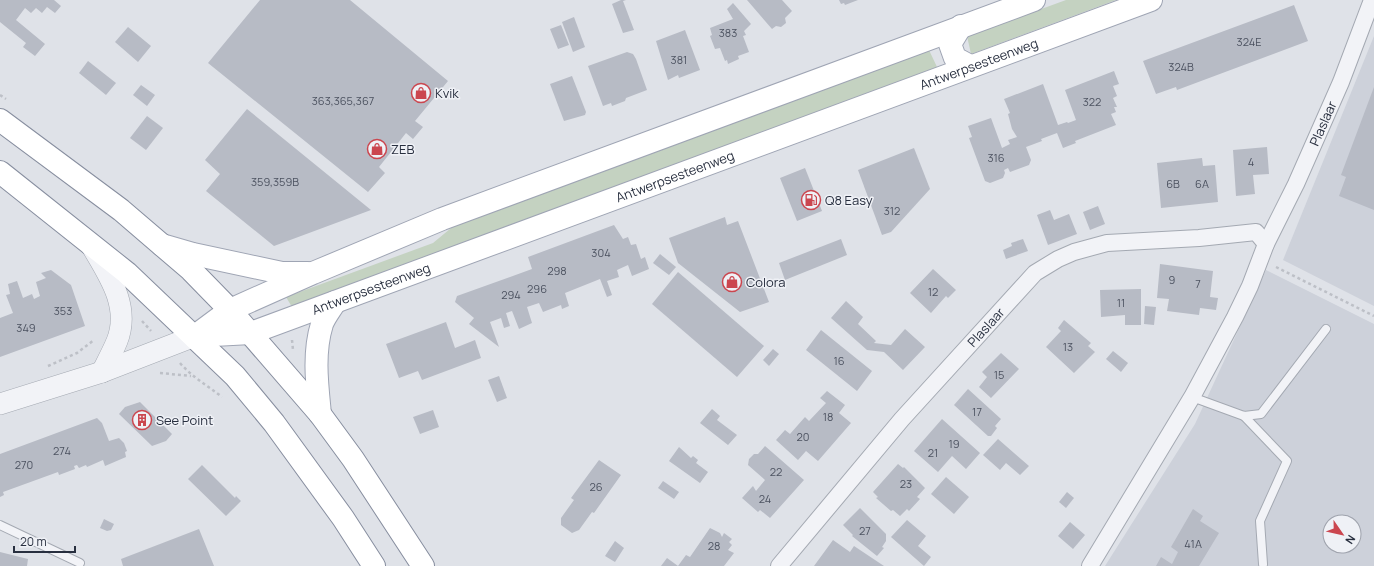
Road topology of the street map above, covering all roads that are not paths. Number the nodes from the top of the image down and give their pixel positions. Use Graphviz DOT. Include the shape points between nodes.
graph roads {
  1 [pos="1034,0"];
  2 [pos="1151,0"];
  3 [pos="1372,0"];
  4 [pos="961,26"];
  5 [pos="970,66"];
  6 [pos="0,120"];
  7 [pos="0,172"];
  8 [pos="88,240"];
  9 [pos="1266,244"];
  10 [pos="162,245"];
  11 [pos="313,272"];
  12 [pos="336,302"];
  13 [pos="230,310"];
  14 [pos="1326,329"];
  15 [pos="251,333"];
  16 [pos="195,336"];
  17 [pos="102,372"];
  18 [pos="1192,397"];
  19 [pos="0,404"];
  20 [pos="320,414"];
  21 [pos="1244,416"];
  22 [pos="0,525"];
  23 [pos="80,563"];
  24 [pos="1263,564"];
  25 [pos="374,566"];
  26 [pos="423,566"];
  27 [pos="779,566"];
  28 [pos="1090,566"];
  1 -- 4 [label="main road, Antwerpsesteenweg"];
  2 -- 5 [label="main road, Antwerpsesteenweg"];
  3 -- 9 [label="street, Plaslaar" via="1341,82 1296,184"];
  4 -- 5 [label="main road" via="950,44 955,58"];
  4 -- 11 [label="main road, Antwerpsesteenweg" via="442,219"];
  5 -- 12 [label="main road, Antwerpsesteenweg"];
  6 -- 10 [label="main road" via="91,186"];
  7 -- 8 [label="main road"];
  8 -- 16 [label="main road"];
  8 -- 17 [label="street" via="115,286 120,310 118,340"];
  9 -- 18 [label="street, Plaslaar" via="1235,317"];
  9 -- 27 [label="street, Plaslaar" via="1256,232 1108,243 1074,252 1035,274 902,419"];
  10 -- 11 [label="main road" via="282,273"];
  10 -- 13 [label="main road"];
  11 -- 13 [label="main road, Antwerpsesteenweg"];
  12 -- 15 [label="main road, Antwerpsesteenweg"];
  12 -- 20 [label="main road" via="322,323 318,345 316,372"];
  13 -- 15 [label="main road"];
  13 -- 16 [label="main road, Antwerpsesteenweg"];
  14 -- 21 [label="lane" via="1261,414"];
  15 -- 16 [label="main road, Antwerpsesteenweg"];
  15 -- 20 [label="main road"];
  16 -- 17 [label="street, Antwerpsesteenweg"];
  16 -- 25 [label="main road" via="235,376 274,423 343,518"];
  17 -- 19 [label="street, Antwerpsesteenweg"];
  18 -- 21 [label="lane"];
  18 -- 28 [label="street, Plaslaar"];
  20 -- 26 [label="main road" via="353,459"];
  21 -- 24 [label="lane" via="1288,461 1260,522"];
  22 -- 23 [label="lane"];
}
